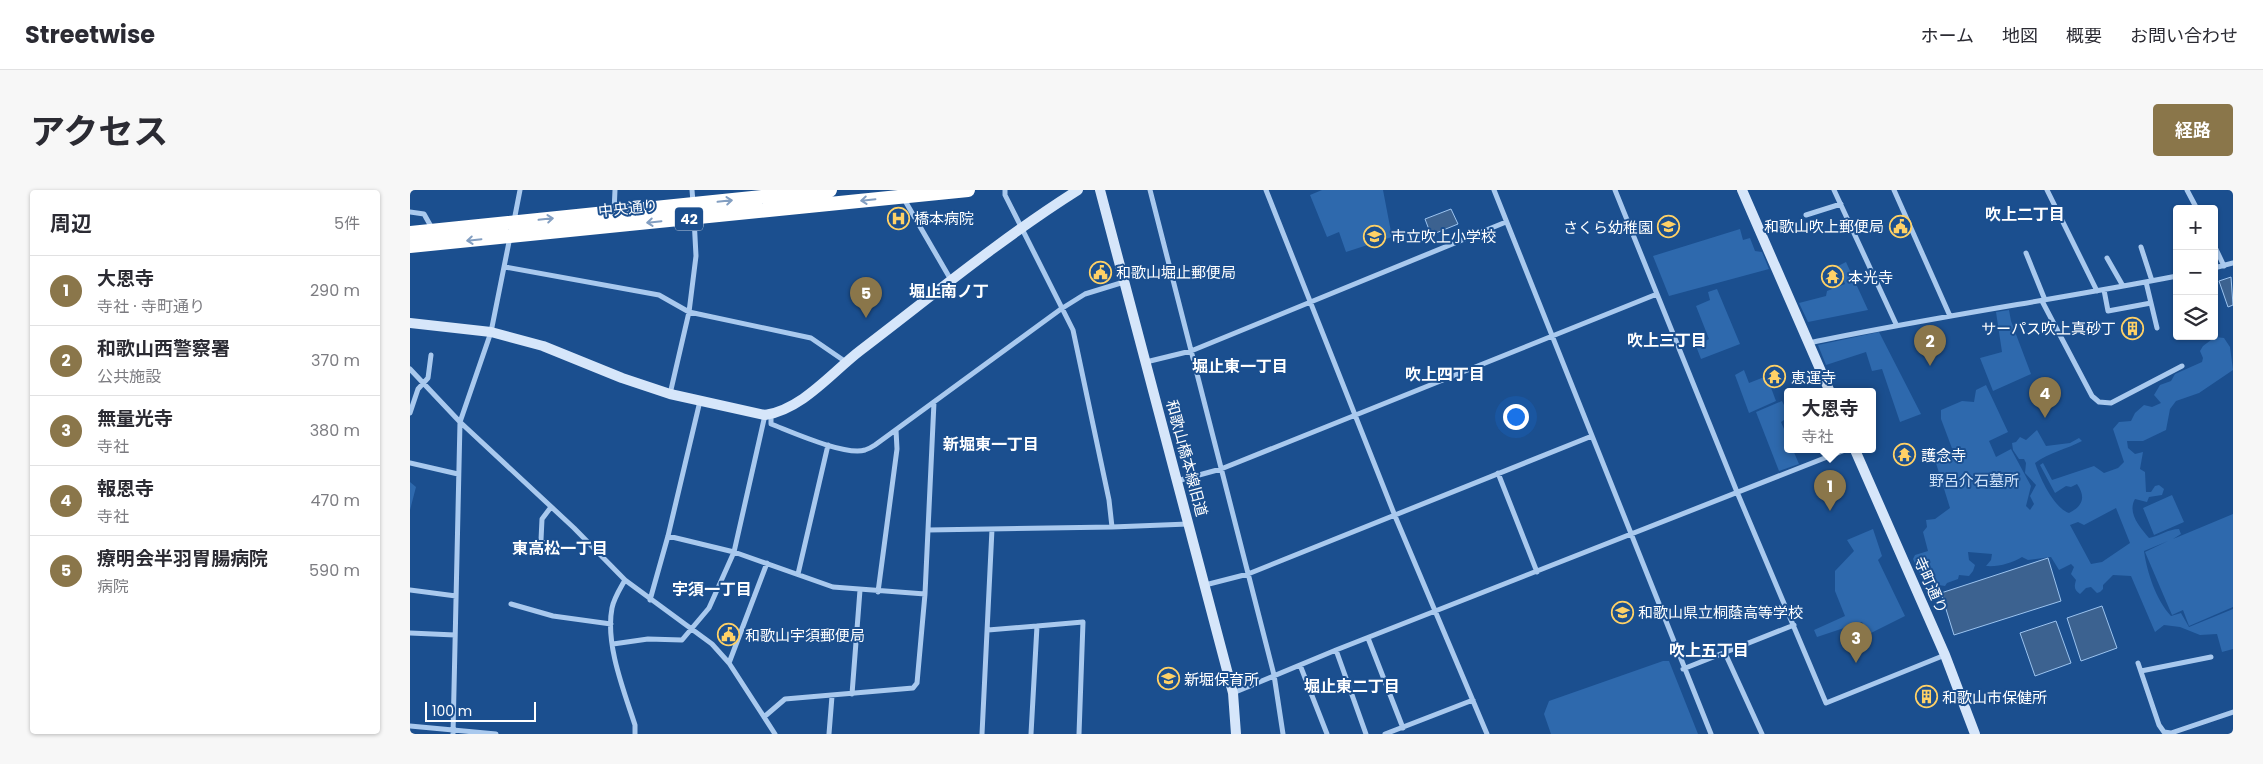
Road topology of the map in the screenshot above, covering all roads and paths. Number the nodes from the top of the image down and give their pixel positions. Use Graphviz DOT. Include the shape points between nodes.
graph roads {
  1 [pos="520,190"];
  2 [pos="615,190"];
  3 [pos="692,190"];
  4 [pos="830,190"];
  5 [pos="968,190"];
  6 [pos="1005,190"];
  7 [pos="1078,190"];
  8 [pos="1100,190"];
  9 [pos="1150,190"];
  10 [pos="1266,190"];
  11 [pos="1494,190"];
  12 [pos="1614,190"];
  13 [pos="1742,190"];
  14 [pos="1834,190"];
  15 [pos="1894,190"];
  16 [pos="2047,190"];
  17 [pos="2187,190"];
  18 [pos="903,197"];
  19 [pos="1841,204"];
  20 [pos="2194,205"];
  21 [pos="694,211"];
  22 [pos="410,212"];
  23 [pos="614,212"];
  24 [pos="1806,215"];
  25 [pos="1506,222"];
  26 [pos="1021,228"];
  27 [pos="512,229"];
  28 [pos="433,230"];
  29 [pos="410,233"];
  30 [pos="410,246"];
  31 [pos="2141,247"];
  32 [pos="2216,250"];
  33 [pos="2026,253"];
  34 [pos="2107,258"];
  35 [pos="2233,263"];
  36 [pos="2224,266"];
  37 [pos="505,267"];
  38 [pos="2218,267"];
  39 [pos="2173,277"];
  40 [pos="952,280"];
  41 [pos="2149,281"];
  42 [pos="1125,282"];
  43 [pos="2123,286"];
  44 [pos="2104,290"];
  45 [pos="2097,291"];
  46 [pos="1657,294"];
  47 [pos="2043,300"];
  48 [pos="1312,302"];
  49 [pos="2151,303"];
  50 [pos="1061,309"];
  51 [pos="689,312"];
  52 [pos="1950,316"];
  53 [pos="410,324"];
  54 [pos="1896,324"];
  55 [pos="2157,328"];
  56 [pos="491,332"];
  57 [pos="1552,336"];
  58 [pos="1809,343"];
  59 [pos="1191,350"];
  60 [pos="430,355"];
  61 [pos="846,362"];
  62 [pos="1146,362"];
  63 [pos="2182,366"];
  64 [pos="410,369"];
  65 [pos="423,383"];
  66 [pos="1828,388"];
  67 [pos="670,394"];
  68 [pos="700,402"];
  69 [pos="934,402"];
  70 [pos="410,413"];
  71 [pos="768,414"];
  72 [pos="1356,416"];
  73 [pos="460,422"];
  74 [pos="896,430"];
  75 [pos="1592,436"];
  76 [pos="828,445"];
  77 [pos="1837,453"];
  78 [pos="1856,453"];
  79 [pos="410,462"];
  80 [pos="1221,469"];
  81 [pos="1498,473"];
  82 [pos="458,474"];
  83 [pos="1177,481"];
  84 [pos="1737,492"];
  85 [pos="551,507"];
  86 [pos="1395,516"];
  87 [pos="1188,524"];
  88 [pos="1112,527"];
  89 [pos="992,529"];
  90 [pos="928,530"];
  91 [pos="1630,534"];
  92 [pos="668,536"];
  93 [pos="548,547"];
  94 [pos="734,552"];
  95 [pos="767,563"];
  96 [pos="1537,572"];
  97 [pos="798,574"];
  98 [pos="1248,574"];
  99 [pos="625,580"];
  100 [pos="1205,585"];
  101 [pos="410,590"];
  102 [pos="860,590"];
  103 [pos="878,592"];
  104 [pos="925,594"];
  105 [pos="456,596"];
  106 [pos="650,600"];
  107 [pos="511,604"];
  108 [pos="1436,611"];
  109 [pos="611,624"];
  110 [pos="1794,625"];
  111 [pos="1037,626"];
  112 [pos="690,629"];
  113 [pos="988,630"];
  114 [pos="410,633"];
  115 [pos="455,635"];
  116 [pos="1368,638"];
  117 [pos="614,644"];
  118 [pos="1336,650"];
  119 [pos="1725,652"];
  120 [pos="1945,655"];
  121 [pos="2211,657"];
  122 [pos="2138,663"];
  123 [pos="729,664"];
  124 [pos="1300,665"];
  125 [pos="1683,669"];
  126 [pos="2141,671"];
  127 [pos="1274,675"];
  128 [pos="1233,693"];
  129 [pos="852,694"];
  130 [pos="832,696"];
  131 [pos="1473,700"];
  132 [pos="2233,712"];
  133 [pos="764,716"];
  134 [pos="410,726"];
  135 [pos="2191,726"];
  136 [pos="417,727"];
  137 [pos="1403,728"];
  138 [pos="453,732"];
  139 [pos="419,734"];
  140 [pos="496,734"];
  141 [pos="635,734"];
  142 [pos="775,734"];
  143 [pos="830,734"];
  144 [pos="982,734"];
  145 [pos="1031,734"];
  146 [pos="1079,734"];
  147 [pos="1236,734"];
  148 [pos="1283,734"];
  149 [pos="1327,734"];
  150 [pos="1366,734"];
  151 [pos="1385,734"];
  152 [pos="1487,734"];
  153 [pos="1711,734"];
  154 [pos="1762,734"];
  155 [pos="1975,734"];
  156 [pos="2192,734"];
  1 -- 27 [label="street"];
  2 -- 23 [label="street"];
  3 -- 21 [label="street"];
  21 -- 4 [label="highway, 中央通り / 42, one-way"];
  5 -- 18 [label="highway, 中央通り / 42"];
  6 -- 26 [label="street"];
  7 -- 26 [label="street"];
  8 -- 42 [label="street, 和歌山橋本線旧道"];
  9 -- 59 [label="street"];
  10 -- 48 [label="street"];
  11 -- 25 [label="street"];
  12 -- 46 [label="street"];
  13 -- 58 [label="street"];
  14 -- 19 [label="street"];
  15 -- 52 [label="street"];
  16 -- 45 [label="street"];
  17 -- 20 [label="street"];
  18 -- 21 [label="highway, 中央通り / 42, one-way"];
  18 -- 40 [label="street"];
  19 -- 24 [label="street"];
  19 -- 54 [label="street"];
  21 -- 23 [label="highway, 中央通り / 42"];
  21 -- 27 [label="highway, 中央通り / 42, one-way"];
  21 -- 51 [label="street" via="696,256"];
  22 -- 28 [label="street" via="424,214"];
  27 -- 23 [label="highway, 中央通り / 42, one-way"];
  25 -- 48 [label="street"];
  25 -- 57 [label="street"];
  26 -- 40 [label="street"];
  26 -- 50 [label="street"];
  27 -- 28 [label="highway, 中央通り / 42"];
  27 -- 30 [label="highway, 中央通り / 42, one-way"];
  27 -- 37 [label="street"];
  28 -- 29 [label="highway, 中央通り / 42"];
  31 -- 41 [label="street"];
  32 -- 36 [label="street"];
  33 -- 47 [label="street"];
  34 -- 43 [label="street"];
  35 -- 36 [label="street"];
  36 -- 38 [label="street"];
  37 -- 51 [label="street" via="659,295"];
  37 -- 56 [label="street"];
  39 -- 41 [label="street"];
  40 -- 61 [label="street"];
  41 -- 43 [label="street"];
  41 -- 49 [label="street"];
  42 -- 50 [label="street" via="1085,294"];
  42 -- 62 [label="street, 和歌山橋本線旧道"];
  43 -- 44 [label="street"];
  44 -- 45 [label="street"];
  44 -- 49 [label="street" via="2108,311"];
  45 -- 47 [label="street"];
  46 -- 57 [label="street"];
  46 -- 84 [label="street"];
  47 -- 52 [label="street"];
  47 -- 63 [label="street" via="2092,396 2099,402 2111,403"];
  48 -- 59 [label="street"];
  48 -- 72 [label="street"];
  49 -- 55 [label="street"];
  50 -- 69 [label="street"];
  50 -- 88 [label="street" via="1073,330"];
  51 -- 61 [label="street" via="811,338"];
  51 -- 67 [label="street"];
  52 -- 54 [label="street"];
  53 -- 56 [label="street"];
  54 -- 58 [label="street"];
  56 -- 67 [label="street" via="543,346"];
  56 -- 73 [label="street"];
  57 -- 72 [label="street"];
  57 -- 75 [label="street"];
  58 -- 66 [label="street"];
  59 -- 62 [label="street"];
  59 -- 80 [label="street"];
  60 -- 65 [label="street" via="428,378"];
  61 -- 71 [label="street" via="801,399 784,410"];
  62 -- 83 [label="street, 和歌山橋本線旧道"];
  64 -- 65 [label="street"];
  65 -- 70 [label="street"];
  65 -- 73 [label="street"];
  67 -- 68 [label="street"];
  68 -- 71 [label="street"];
  68 -- 92 [label="street"];
  69 -- 74 [label="street"];
  69 -- 90 [label="street"];
  71 -- 76 [label="street" via="771,424"];
  71 -- 94 [label="street"];
  72 -- 80 [label="street"];
  72 -- 86 [label="street"];
  73 -- 82 [label="street"];
  73 -- 85 [label="street"];
  74 -- 76 [label="street" via="864,451"];
  74 -- 103 [label="street" via="897,448"];
  75 -- 81 [label="street"];
  75 -- 91 [label="street"];
  76 -- 97 [label="street"];
  77 -- 84 [label="street"];
  78 -- 120 [label="street, 寺町通り"];
  79 -- 82 [label="street"];
  80 -- 83 [label="street"];
  80 -- 98 [label="street"];
  81 -- 86 [label="street"];
  81 -- 96 [label="street"];
  82 -- 105 [label="street"];
  83 -- 87 [label="street, 和歌山橋本線旧道"];
  84 -- 91 [label="street"];
  84 -- 110 [label="street"];
  85 -- 93 [label="street" via="542,519 541,540"];
  85 -- 99 [label="street"];
  86 -- 98 [label="street"];
  86 -- 108 [label="street"];
  87 -- 88 [label="street"];
  87 -- 100 [label="street, 和歌山橋本線旧道"];
  88 -- 89 [label="street"];
  89 -- 90 [label="street"];
  89 -- 113 [label="street"];
  90 -- 104 [label="street"];
  91 -- 96 [label="street"];
  91 -- 125 [label="street"];
  92 -- 94 [label="street"];
  92 -- 106 [label="street"];
  94 -- 95 [label="street"];
  94 -- 112 [label="street" via="709,608"];
  95 -- 97 [label="street"];
  95 -- 123 [label="street"];
  96 -- 108 [label="street"];
  97 -- 102 [label="street" via="833,587"];
  98 -- 100 [label="street"];
  98 -- 127 [label="street"];
  99 -- 106 [label="street"];
  99 -- 109 [label="street" via="612,608"];
  100 -- 128 [label="street, 和歌山橋本線旧道"];
  101 -- 105 [label="street"];
  102 -- 103 [label="street"];
  102 -- 129 [label="street"];
  103 -- 104 [label="street"];
  104 -- 129 [label="street" via="917,683 913,688"];
  105 -- 115 [label="street"];
  106 -- 112 [label="street"];
  107 -- 109 [label="street" via="553,616"];
  108 -- 116 [label="street"];
  108 -- 131 [label="street"];
  109 -- 117 [label="street"];
  110 -- 119 [label="street"];
  110 -- 120 [label="street" via="1826,703"];
  111 -- 113 [label="street"];
  111 -- 145 [label="street"];
  111 -- 146 [label="street" via="1083,622"];
  112 -- 117 [label="street" via="682,640 648,639"];
  112 -- 123 [label="street" via="712,644"];
  113 -- 144 [label="street"];
  114 -- 115 [label="street"];
  115 -- 138 [label="street"];
  116 -- 118 [label="street"];
  116 -- 137 [label="street"];
  117 -- 141 [label="street" via="616,664"];
  118 -- 124 [label="street"];
  118 -- 150 [label="street"];
  119 -- 125 [label="street"];
  119 -- 154 [label="street"];
  120 -- 155 [label="street, 寺町通り"];
  121 -- 126 [label="street"];
  122 -- 126 [label="street"];
  123 -- 133 [label="street"];
  124 -- 127 [label="street"];
  124 -- 149 [label="street"];
  125 -- 153 [label="street"];
  126 -- 135 [label="street" via="2164,732"];
  127 -- 128 [label="street"];
  127 -- 148 [label="street"];
  128 -- 147 [label="street, 和歌山橋本線旧道"];
  129 -- 130 [label="street"];
  130 -- 133 [label="street" via="785,699"];
  130 -- 143 [label="street"];
  131 -- 137 [label="street"];
  131 -- 152 [label="street"];
  132 -- 135 [label="street"];
  133 -- 142 [label="street"];
  134 -- 136 [label="street"];
  135 -- 156 [label="street"];
  136 -- 138 [label="street"];
  136 -- 139 [label="street"];
  137 -- 151 [label="street"];
  138 -- 140 [label="street"];
}
